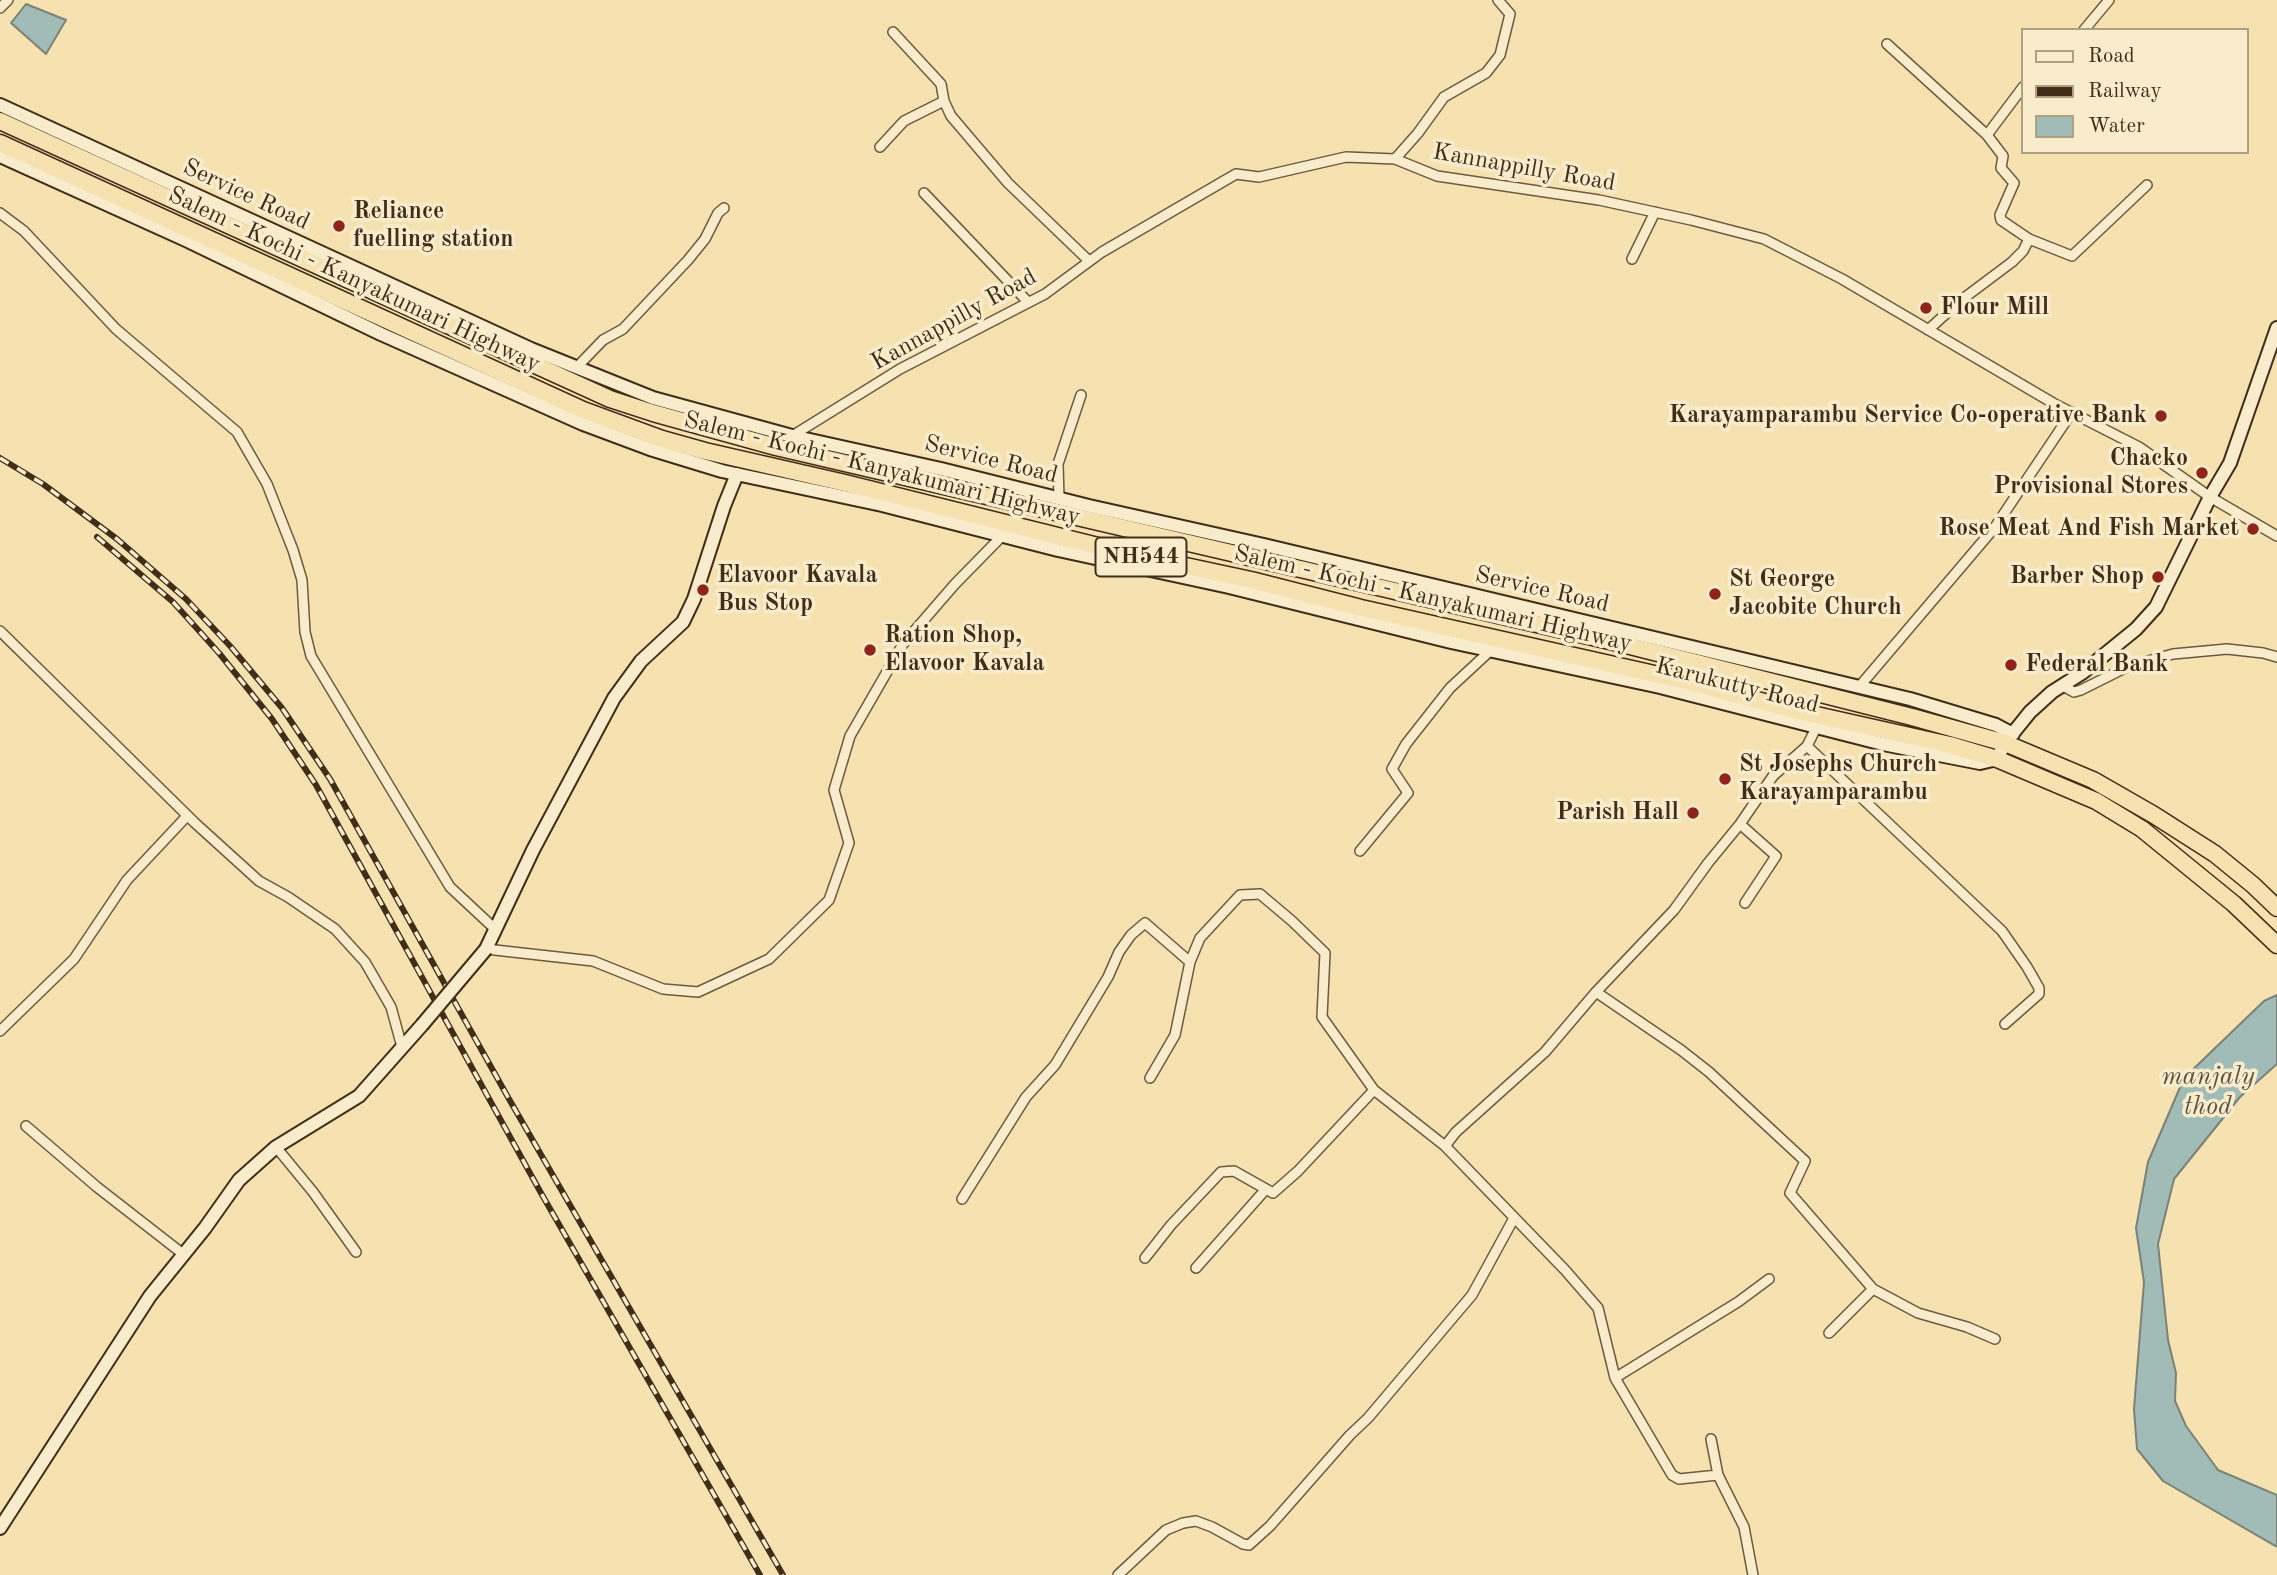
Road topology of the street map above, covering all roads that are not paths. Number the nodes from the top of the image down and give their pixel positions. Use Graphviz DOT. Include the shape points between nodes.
graph roads {
  1 [pos="1498,0"];
  2 [pos="2109,0"];
  3 [pos="2086,28"];
  4 [pos="893,32"];
  5 [pos="1887,44"];
  6 [pos="2022,88"];
  7 [pos="944,101"];
  8 [pos="0,104"];
  9 [pos="0,121"];
  10 [pos="1987,135"];
  11 [pos="0,143"];
  12 [pos="880,147"];
  13 [pos="0,156"];
  14 [pos="1395,159"];
  15 [pos="2147,185"];
  16 [pos="924,193"];
  17 [pos="724,208"];
  18 [pos="1656,212"];
  19 [pos="0,213"];
  20 [pos="2029,239"];
  21 [pos="1632,259"];
  22 [pos="1089,261"];
  23 [pos="1028,302"];
  24 [pos="2277,328"];
  25 [pos="1928,330"];
  26 [pos="577,368"];
  27 [pos="1081,395"];
  28 [pos="2072,412"];
  29 [pos="792,436"];
  30 [pos="776,447"];
  31 [pos="740,467"];
  32 [pos="2210,497"];
  33 [pos="1059,498"];
  34 [pos="1003,536"];
  35 [pos="2277,536"];
  36 [pos="0,631"];
  37 [pos="1491,650"];
  38 [pos="2277,657"];
  39 [pos="2061,685"];
  40 [pos="1859,687"];
  41 [pos="1816,728"];
  42 [pos="2009,738"];
  43 [pos="1807,746"];
  44 [pos="1997,759"];
  45 [pos="187,816"];
  46 [pos="1740,824"];
  47 [pos="1360,852"];
  48 [pos="1745,902"];
  49 [pos="2277,908"];
  50 [pos="495,929"];
  51 [pos="2277,946"];
  52 [pos="486,949"];
  53 [pos="1190,962"];
  54 [pos="1596,992"];
  55 [pos="2005,1024"];
  56 [pos="0,1031"];
  57 [pos="402,1047"];
  58 [pos="1150,1078"];
  59 [pos="1374,1090"];
  60 [pos="26,1126"];
  61 [pos="1445,1146"];
  62 [pos="276,1147"];
  63 [pos="1266,1189"];
  64 [pos="962,1199"];
  65 [pos="1514,1218"];
  66 [pos="356,1252"];
  67 [pos="183,1254"];
  68 [pos="1145,1258"];
  69 [pos="1196,1268"];
  70 [pos="1769,1279"];
  71 [pos="1873,1289"];
  72 [pos="1829,1333"];
  73 [pos="1995,1339"];
  74 [pos="1615,1378"];
  75 [pos="1711,1439"];
  76 [pos="1718,1475"];
  77 [pos="0,1528"];
  78 [pos="1118,1575"];
  79 [pos="1753,1575"];
  1 -- 14 [label="street" via="1510,14 1500,55 1486,73 1444,97"];
  2 -- 3 [label="street"];
  4 -- 7 [label="street" via="941,84"];
  5 -- 10 [label="street"];
  6 -- 10 [label="street"];
  7 -- 12 [label="street" via="904,121"];
  7 -- 22 [label="street" via="951,116 1008,183"];
  8 -- 26 [label="street, Service Road"];
  9 -- 30 [label="highway, Salem - Kochi - Kanyakumari Highway / NH544" via="610,399"];
  10 -- 20 [label="street" via="2003,156 2001,168 2014,183 2001,220"];
  11 -- 31 [label="highway, Salem - Kochi - Kanyakumari Highway / NH544" via="583,410"];
  13 -- 31 [label="street, Karukutty Road" via="336,314 594,428 650,449"];
  14 -- 18 [label="street, Kannappilly Road" via="1437,176"];
  14 -- 22 [label="street, Kannappilly Road" via="1346,157 1259,177 1236,174"];
  15 -- 20 [label="street" via="2073,256"];
  16 -- 23 [label="street"];
  17 -- 26 [label="street" via="688,260"];
  18 -- 21 [label="street"];
  18 -- 25 [label="street, Kannappilly Road" via="1764,239"];
  19 -- 50 [label="street" via="24,230 116,329 237,432 267,484 293,550 302,580 311,656 450,887"];
  20 -- 25 [label="street" via="2012,262 1969,292"];
  22 -- 23 [label="street, Kannappilly Road"];
  23 -- 29 [label="street, Kannappilly Road" via="901,369"];
  24 -- 32 [label="street" via="2230,463"];
  25 -- 28 [label="street, Kannappilly Road"];
  26 -- 29 [label="street, Service Road" via="653,398"];
  27 -- 33 [label="street" via="1058,464"];
  28 -- 32 [label="street, Kannappilly Road" via="2139,447"];
  28 -- 40 [label="street" via="1995,527"];
  29 -- 30 [label="highway"];
  29 -- 33 [label="street, Service Road"];
  30 -- 42 [label="highway, Salem - Kochi - Kanyakumari Highway / NH544"];
  31 -- 34 [label="street, Karukutty Road"];
  31 -- 44 [label="highway, Salem - Kochi - Kanyakumari Highway / NH544" via="910,498 1130,555 1690,682"];
  31 -- 50 [label="street" via="683,622 641,661 614,698"];
  32 -- 35 [label="street, Kannappilly Road"];
  32 -- 39 [label="street" via="2156,607 2136,629"];
  33 -- 40 [label="street, Service Road"];
  34 -- 37 [label="street, Karukutty Road"];
  34 -- 52 [label="street" via="903,644 850,736 834,790 849,843 829,900 769,959 698,992 663,989 593,961"];
  36 -- 45 [label="street"];
  37 -- 41 [label="street, Karukutty Road"];
  37 -- 47 [label="street" via="1450,688 1406,744 1392,769 1408,793"];
  38 -- 39 [label="street" via="2227,649 2173,654 2127,667 2077,691"];
  39 -- 42 [label="street"];
  40 -- 42 [label="street, Service Road" via="1996,725"];
  41 -- 43 [label="street"];
  41 -- 44 [label="street, Karukutty Road" via="1980,763"];
  42 -- 44 [label="street"];
  42 -- 49 [label="highway, Salem - Kochi - Kanyakumari Highway / NH544" via="2154,815 2215,854"];
  43 -- 46 [label="street" via="1773,776"];
  43 -- 55 [label="street" via="2001,931 2027,967 2039,995"];
  44 -- 51 [label="highway, Salem - Kochi - Kanyakumari Highway / NH544" via="2096,801 2142,829 2235,904"];
  45 -- 56 [label="street" via="127,880 74,960"];
  45 -- 57 [label="street" via="259,881 335,929 365,962 391,1007"];
  46 -- 48 [label="street" via="1776,858"];
  46 -- 54 [label="street" via="1674,910"];
  50 -- 52 [label="street"];
  52 -- 57 [label="street, bridge"];
  53 -- 58 [label="street" via="1175,1035"];
  53 -- 59 [label="street" via="1200,939 1240,895 1260,894 1325,953 1322,1017"];
  53 -- 64 [label="street" via="1145,923 1131,934 1055,1065 1026,1097"];
  54 -- 61 [label="street" via="1545,1052"];
  54 -- 71 [label="street" via="1709,1072 1805,1161 1790,1193"];
  57 -- 62 [label="street" via="359,1096"];
  59 -- 61 [label="street"];
  59 -- 63 [label="street" via="1298,1171 1273,1193"];
  60 -- 67 [label="street"];
  61 -- 65 [label="street"];
  62 -- 66 [label="street"];
  62 -- 67 [label="street" via="239,1180"];
  63 -- 68 [label="street" via="1234,1171 1221,1172"];
  63 -- 69 [label="street"];
  65 -- 74 [label="street" via="1598,1308"];
  65 -- 78 [label="street" via="1472,1295 1270,1527 1249,1545 1196,1521 1183,1523 1166,1531"];
  67 -- 77 [label="street" via="150,1296"];
  70 -- 74 [label="street"];
  71 -- 72 [label="street"];
  71 -- 73 [label="street" via="1918,1313"];
  74 -- 76 [label="street" via="1672,1475 1679,1479"];
  75 -- 76 [label="street"];
  76 -- 79 [label="street" via="1745,1527"];
}
